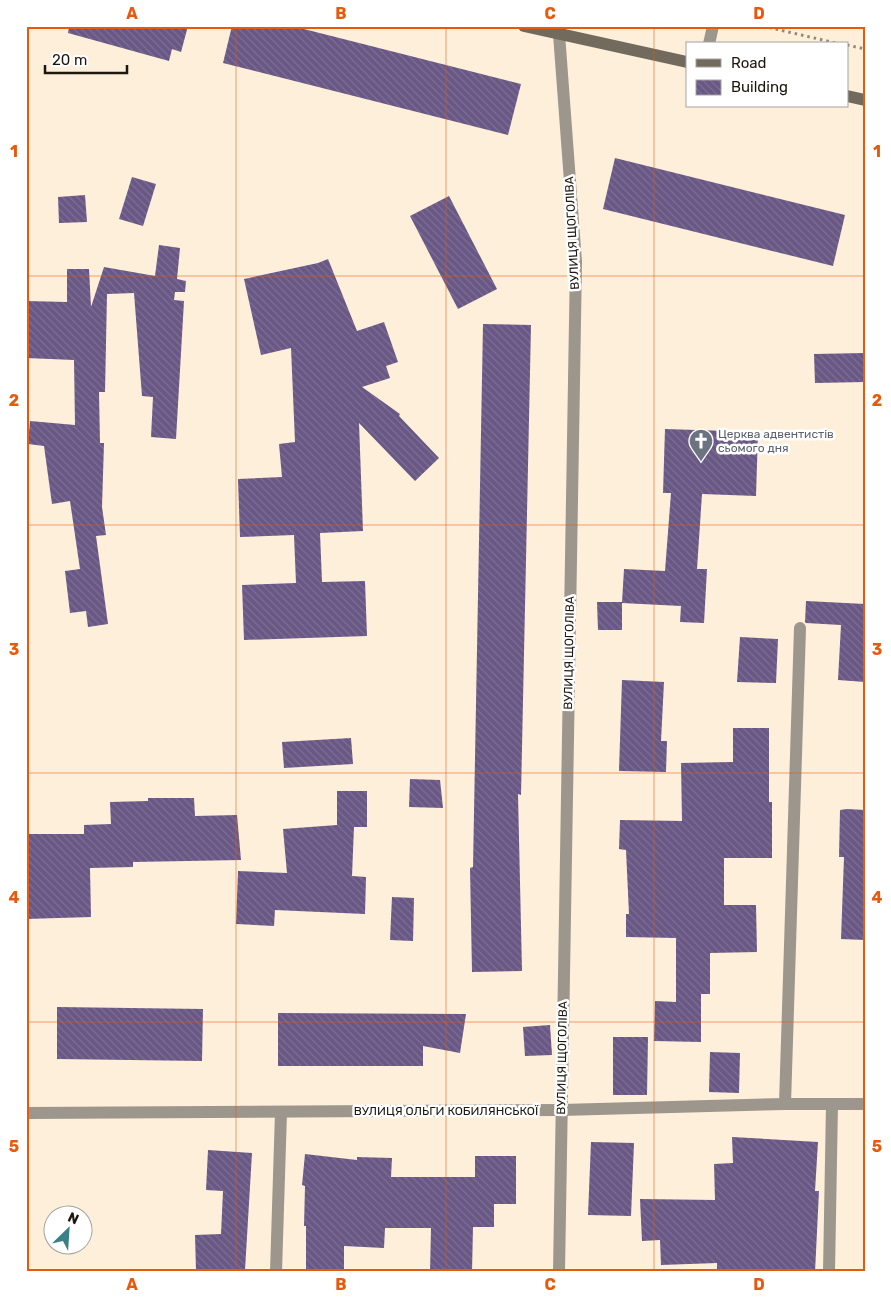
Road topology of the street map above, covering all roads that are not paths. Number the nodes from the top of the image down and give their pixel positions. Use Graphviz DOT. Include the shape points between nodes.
graph roads {
  1 [pos="524,26"];
  2 [pos="713,26"];
  3 [pos="559,34"];
  4 [pos="709,42"];
  5 [pos="686,62"];
  6 [pos="848,96"];
  7 [pos="865,100"];
  8 [pos="800,628"];
  9 [pos="785,1104"];
  10 [pos="832,1104"];
  11 [pos="865,1104"];
  12 [pos="561,1110"];
  13 [pos="281,1112"];
  14 [pos="26,1114"];
  15 [pos="276,1272"];
  16 [pos="558,1272"];
  17 [pos="829,1272"];
  1 -- 3 [label="main road"];
  2 -- 4 [label="street"];
  3 -- 5 [label="main road"];
  3 -- 12 [label="street, ВУЛИЦЯ ЩОГОЛІВА" via="576,262"];
  6 -- 7 [label="main road"];
  8 -- 9 [label="street"];
  9 -- 10 [label="street, ВУЛИЦЯ ОЛЬГИ КОБИЛЯНСЬКОЇ"];
  9 -- 12 [label="street, ВУЛИЦЯ ОЛЬГИ КОБИЛЯНСЬКОЇ"];
  10 -- 11 [label="street, ВУЛИЦЯ ОЛЬГИ КОБИЛЯНСЬКОЇ"];
  10 -- 17 [label="street"];
  12 -- 13 [label="street, ВУЛИЦЯ ОЛЬГИ КОБИЛЯНСЬКОЇ"];
  12 -- 16 [label="street, ВУЛИЦЯ ЩОГОЛІВА"];
  13 -- 14 [label="street, ВУЛИЦЯ ОЛЬГИ КОБИЛЯНСЬКОЇ"];
  13 -- 15 [label="street"];
}
